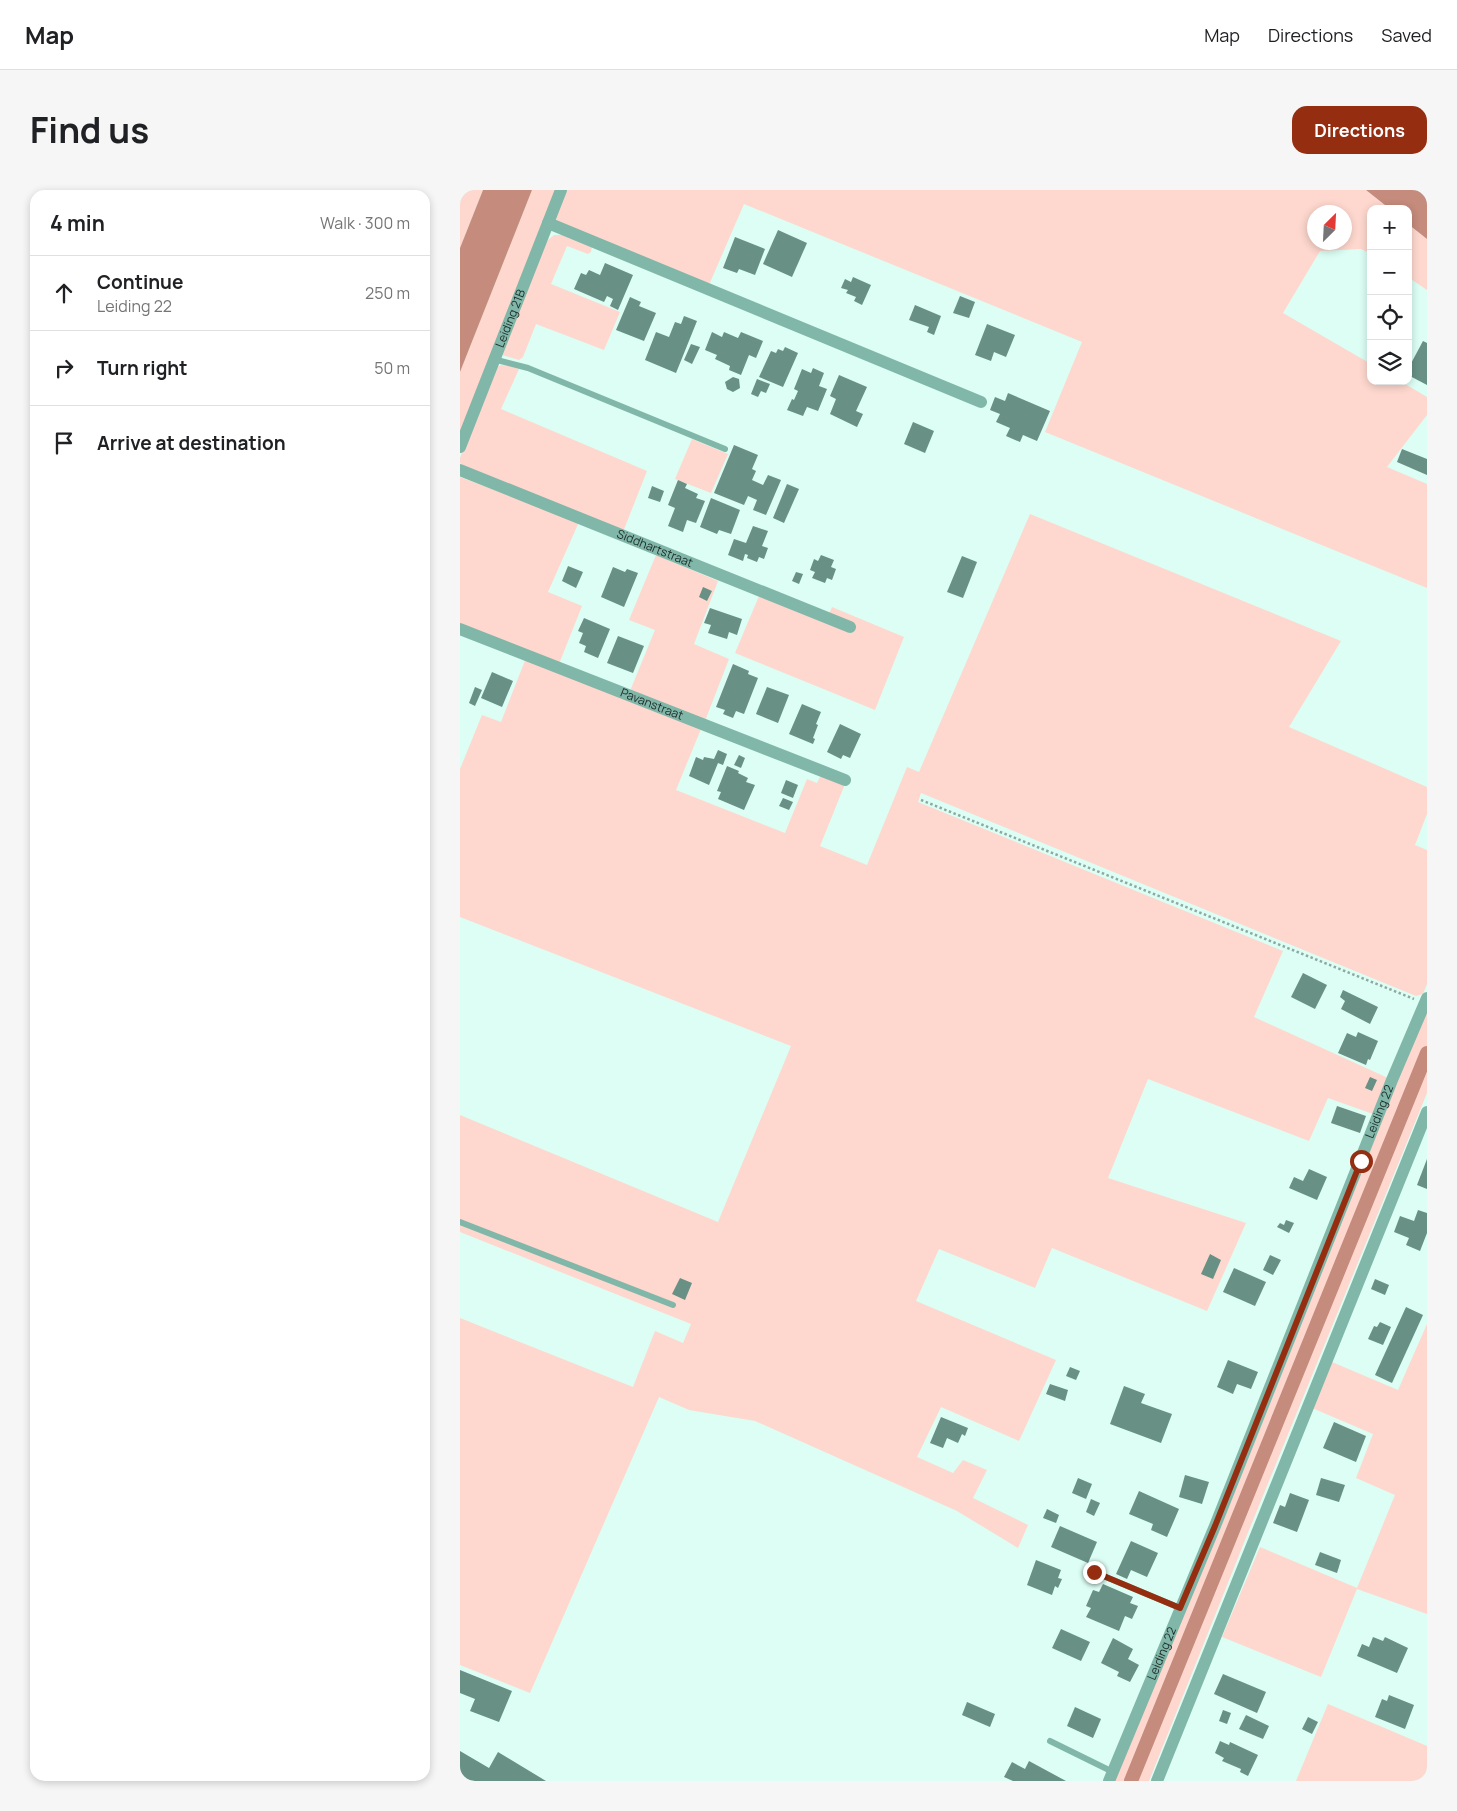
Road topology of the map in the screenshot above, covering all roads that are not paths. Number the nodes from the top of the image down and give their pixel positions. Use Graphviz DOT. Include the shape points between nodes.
graph roads {
  1 [pos="561,190"];
  2 [pos="548,223"];
  3 [pos="493,359"];
  4 [pos="981,402"];
  5 [pos="460,447"];
  6 [pos="725,449"];
  7 [pos="460,470"];
  8 [pos="850,627"];
  9 [pos="460,629"];
  10 [pos="845,780"];
  11 [pos="1426,1001"];
  12 [pos="1427,1112"];
  13 [pos="460,1222"];
  14 [pos="673,1305"];
  15 [pos="1094,1572"];
  16 [pos="1180,1608"];
  17 [pos="1050,1741"];
  18 [pos="1111,1776"];
  19 [pos="1157,1781"];
  1 -- 2 [label="street, Leiding 21B"];
  2 -- 3 [label="street, Leiding 21B"];
  2 -- 4 [label="street"];
  3 -- 5 [label="street, Leiding 21B"];
  3 -- 6 [label="lane" via="528,368"];
  7 -- 8 [label="street, Siddhartstraat"];
  9 -- 10 [label="street, Pavanstraat"];
  11 -- 16 [label="street, Leiding 22"];
  12 -- 19 [label="street"];
  13 -- 14 [label="lane"];
  15 -- 16 [label="lane"];
  16 -- 18 [label="street, Leiding 22"];
  17 -- 18 [label="lane"];
}
